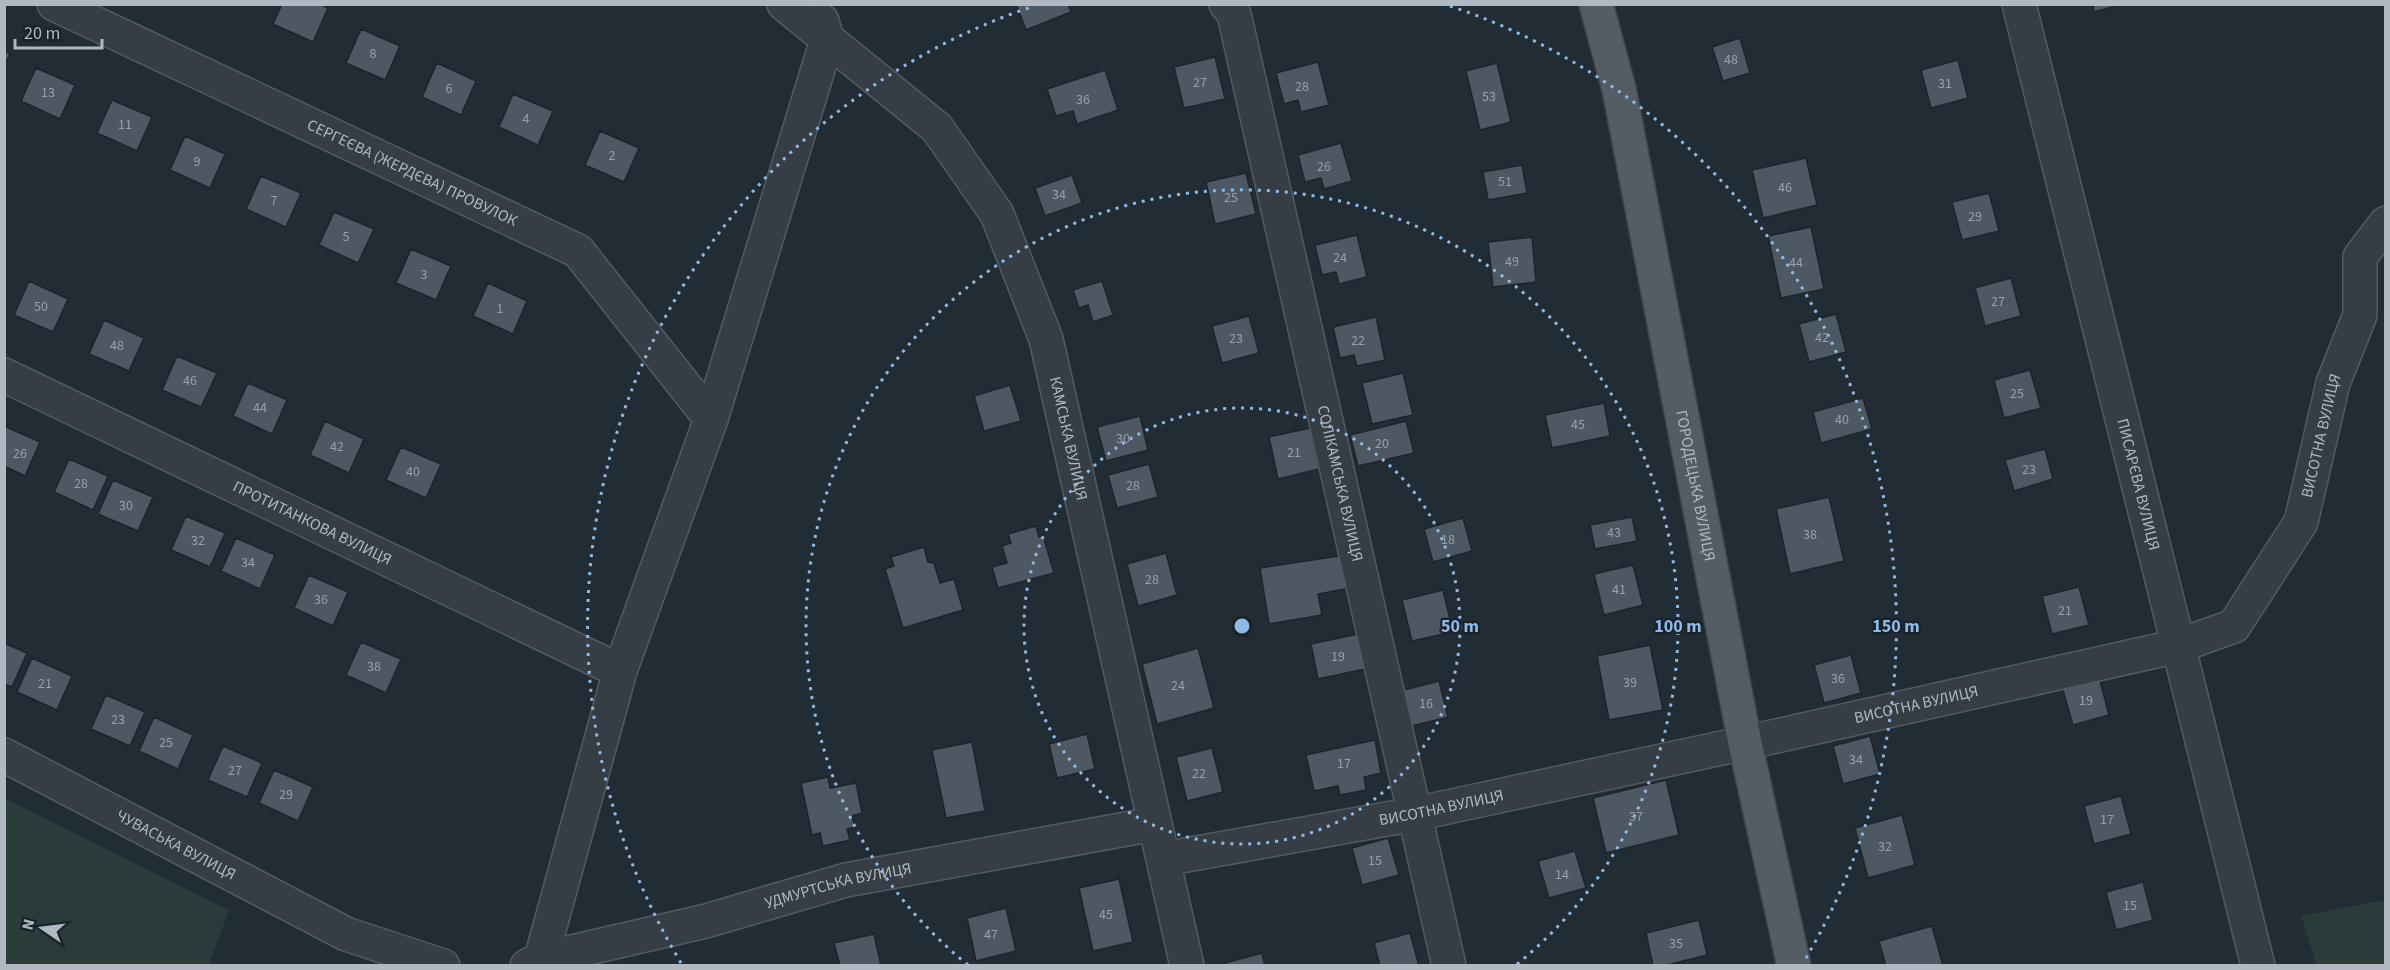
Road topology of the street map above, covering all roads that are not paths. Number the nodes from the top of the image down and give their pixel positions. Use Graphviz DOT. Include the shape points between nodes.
graph roads {
  1 [pos="54,4"];
  2 [pos="784,4"];
  3 [pos="818,4"];
  4 [pos="1226,4"];
  5 [pos="1596,4"];
  6 [pos="2019,4"];
  7 [pos="827,40"];
  8 [pos="2385,223"];
  9 [pos="4,375"];
  10 [pos="711,419"];
  11 [pos="2178,646"];
  12 [pos="620,671"];
  13 [pos="1745,743"];
  14 [pos="4,755"];
  15 [pos="1415,814"];
  16 [pos="1154,824"];
  17 [pos="1164,859"];
  18 [pos="534,962"];
  19 [pos="443,966"];
  20 [pos="1187,966"];
  21 [pos="1449,966"];
  22 [pos="1794,966"];
  23 [pos="2258,966"];
  1 -- 10 [label="street, СЕРГЕЄВА (ЖЕРДЄВА) ПРОВУЛОК" via="578,251"];
  2 -- 7 [label="street, КАМСЬКА ВУЛИЦЯ"];
  3 -- 7 [label="street"];
  4 -- 15 [label="street, СОЛІКАМСЬКА ВУЛИЦЯ" via="1234,14"];
  5 -- 13 [label="main road, ГОРОДЕЦЬКА ВУЛИЦЯ" via="1618,89"];
  6 -- 11 [label="street, ПИСАРЄВА ВУЛИЦЯ"];
  7 -- 10 [label="street"];
  7 -- 16 [label="street, КАМСЬКА ВУЛИЦЯ" via="937,128 997,214 1046,339"];
  8 -- 11 [label="street, ВИСОТНА ВУЛИЦЯ" via="2360,257 2360,315 2333,382 2301,522 2234,626"];
  9 -- 12 [label="street, ПРОТИТАНКОВА ВУЛИЦЯ"];
  10 -- 12 [label="street"];
  11 -- 13 [label="street, ВИСОТНА ВУЛИЦЯ"];
  11 -- 23 [label="street, ПИСАРЄВА ВУЛИЦЯ"];
  12 -- 18 [label="street"];
  13 -- 15 [label="street, ВИСОТНА ВУЛИЦЯ"];
  13 -- 22 [label="main road, ГОРОДЕЦЬКА ВУЛИЦЯ"];
  14 -- 19 [label="street, ЧУВАСЬКА ВУЛИЦЯ" via="346,934"];
  15 -- 17 [label="street, ВИСОТНА ВУЛИЦЯ"];
  15 -- 21 [label="street, СОЛІКАМСЬКА ВУЛИЦЯ"];
  16 -- 17 [label="street, КАМСЬКА ВУЛИЦЯ"];
  16 -- 18 [label="street, УДМУРТСЬКА ВУЛИЦЯ" via="846,880 706,921"];
  17 -- 20 [label="street, КАМСЬКА ВУЛИЦЯ"];
}
